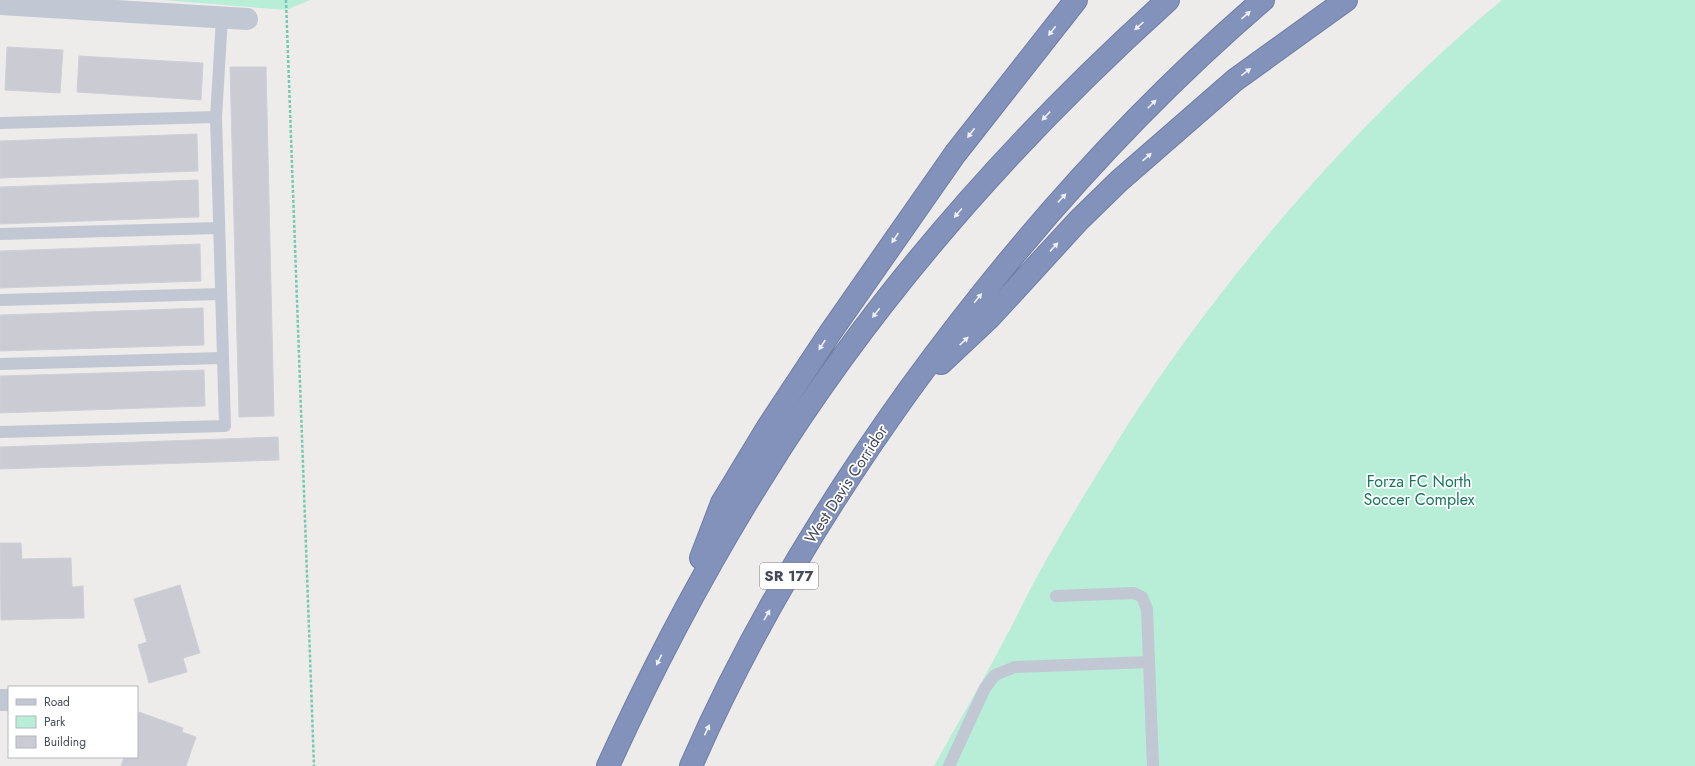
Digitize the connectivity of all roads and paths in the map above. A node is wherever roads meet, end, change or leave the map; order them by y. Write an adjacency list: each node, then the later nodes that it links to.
1 (286, 0): 22 (path)
2 (1076, 0): 20 (highway, one-way to 20)
3 (1168, 0): 20 (highway, one-way to 20)
4 (1263, 0): 17 (highway, one-way to 4)
5 (1346, 0): 17 (highway, one-way to 5)
6 (0, 4): 7 (street)
7 (222, 18): 8 (street); 9 (lane)
8 (247, 19)
9 (216, 117): 10 (lane); 11 (lane)
10 (0, 123)
11 (219, 228): 12 (lane); 13 (lane)
12 (0, 234)
13 (221, 294): 14 (lane); 15 (lane)
14 (0, 300)
15 (223, 358): 16 (lane); 18 (lane)
16 (0, 364)
17 (905, 396): 24 (highway, West Davis Corridor / SR 177, one-way to 17)
18 (0, 432)
19 (1056, 596): 21 (lane)
20 (676, 625): 23 (highway, one-way to 23)
21 (1149, 662): 25 (lane); 26 (lane)
22 (314, 766)
23 (608, 766)
24 (691, 766)
25 (949, 766)
26 (1153, 766)

